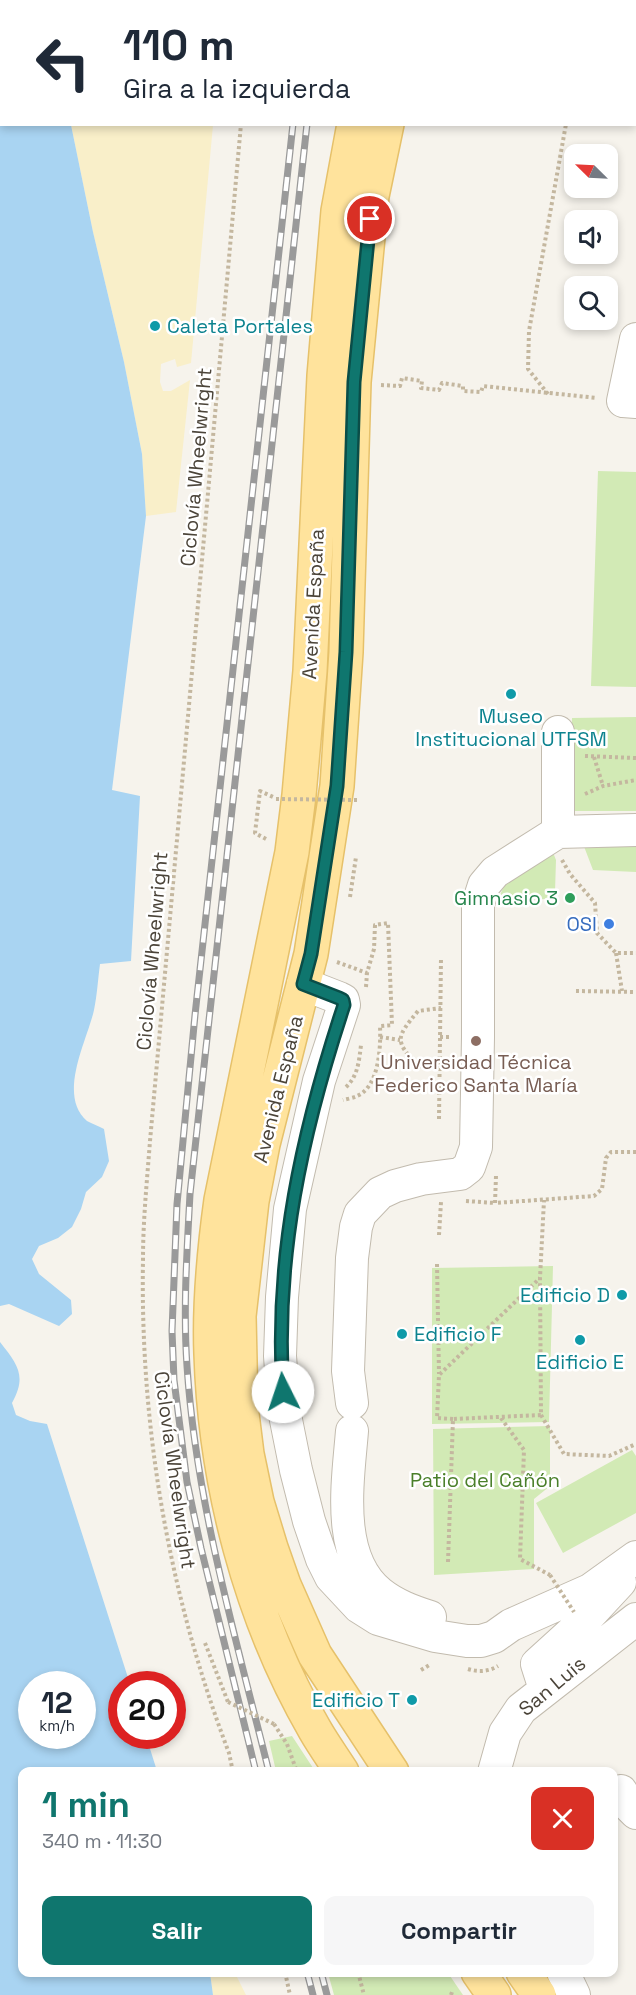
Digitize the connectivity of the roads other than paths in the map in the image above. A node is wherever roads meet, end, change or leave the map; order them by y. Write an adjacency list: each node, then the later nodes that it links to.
1 (354, 126): 13 (main road, Avenida España)
2 (387, 126): 8 (main road, Avenida España)
3 (636, 339): 4 (street)
4 (629, 401)
5 (558, 732): 6 (street)
6 (555, 825): 7 (street); 11 (street)
7 (636, 830)
8 (303, 984): 11 (street); 14 (main road, Avenida España)
9 (636, 1559): 11 (street); 12 (street)
10 (636, 1619): 12 (street, San Luis)
11 (511, 1625)
12 (545, 1689): 15 (street, San Luis)
13 (339, 1767)
14 (389, 1767)
15 (495, 1767)
16 (636, 1799): 17 (street)
17 (636, 1813)
18 (481, 1977): 21 (main road)
19 (527, 1977): 22 (main road)
20 (566, 1977): 23 (street)
21 (494, 1995)
22 (539, 1995)
23 (574, 1995)

